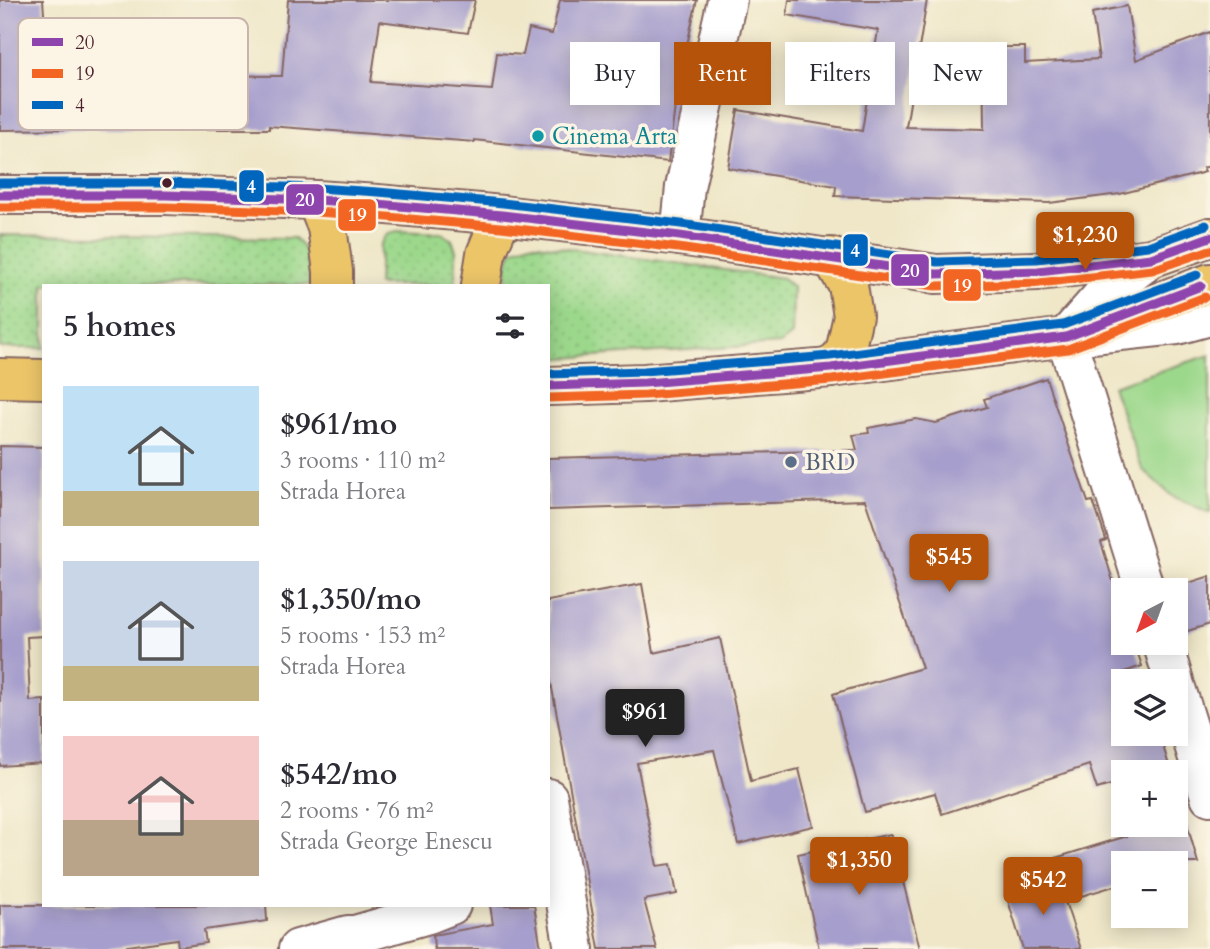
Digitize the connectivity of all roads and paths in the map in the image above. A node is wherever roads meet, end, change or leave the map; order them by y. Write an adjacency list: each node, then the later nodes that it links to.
1 (727, 0): 5 (street)
2 (0, 195): 3 (main road)
3 (316, 200): 4 (main road); 10 (main road)
4 (502, 215): 5 (main road); 11 (main road)
5 (680, 236): 7 (main road)
6 (1210, 237): 8 (main road)
7 (831, 257): 8 (main road); 14 (main road)
8 (1151, 258): 13 (street)
9 (1210, 283): 13 (main road)
10 (333, 284)
11 (481, 284)
12 (1210, 316): 13 (street)
13 (1066, 337): 14 (main road); 18 (street)
14 (831, 368): 17 (main road)
15 (0, 378): 16 (main road)
16 (42, 379)
17 (550, 386)
18 (1141, 578)
19 (1188, 726): 20 (street)
20 (1210, 796)
21 (550, 809): 24 (street)
22 (446, 907): 23 (street)
23 (298, 949)
24 (575, 949)

